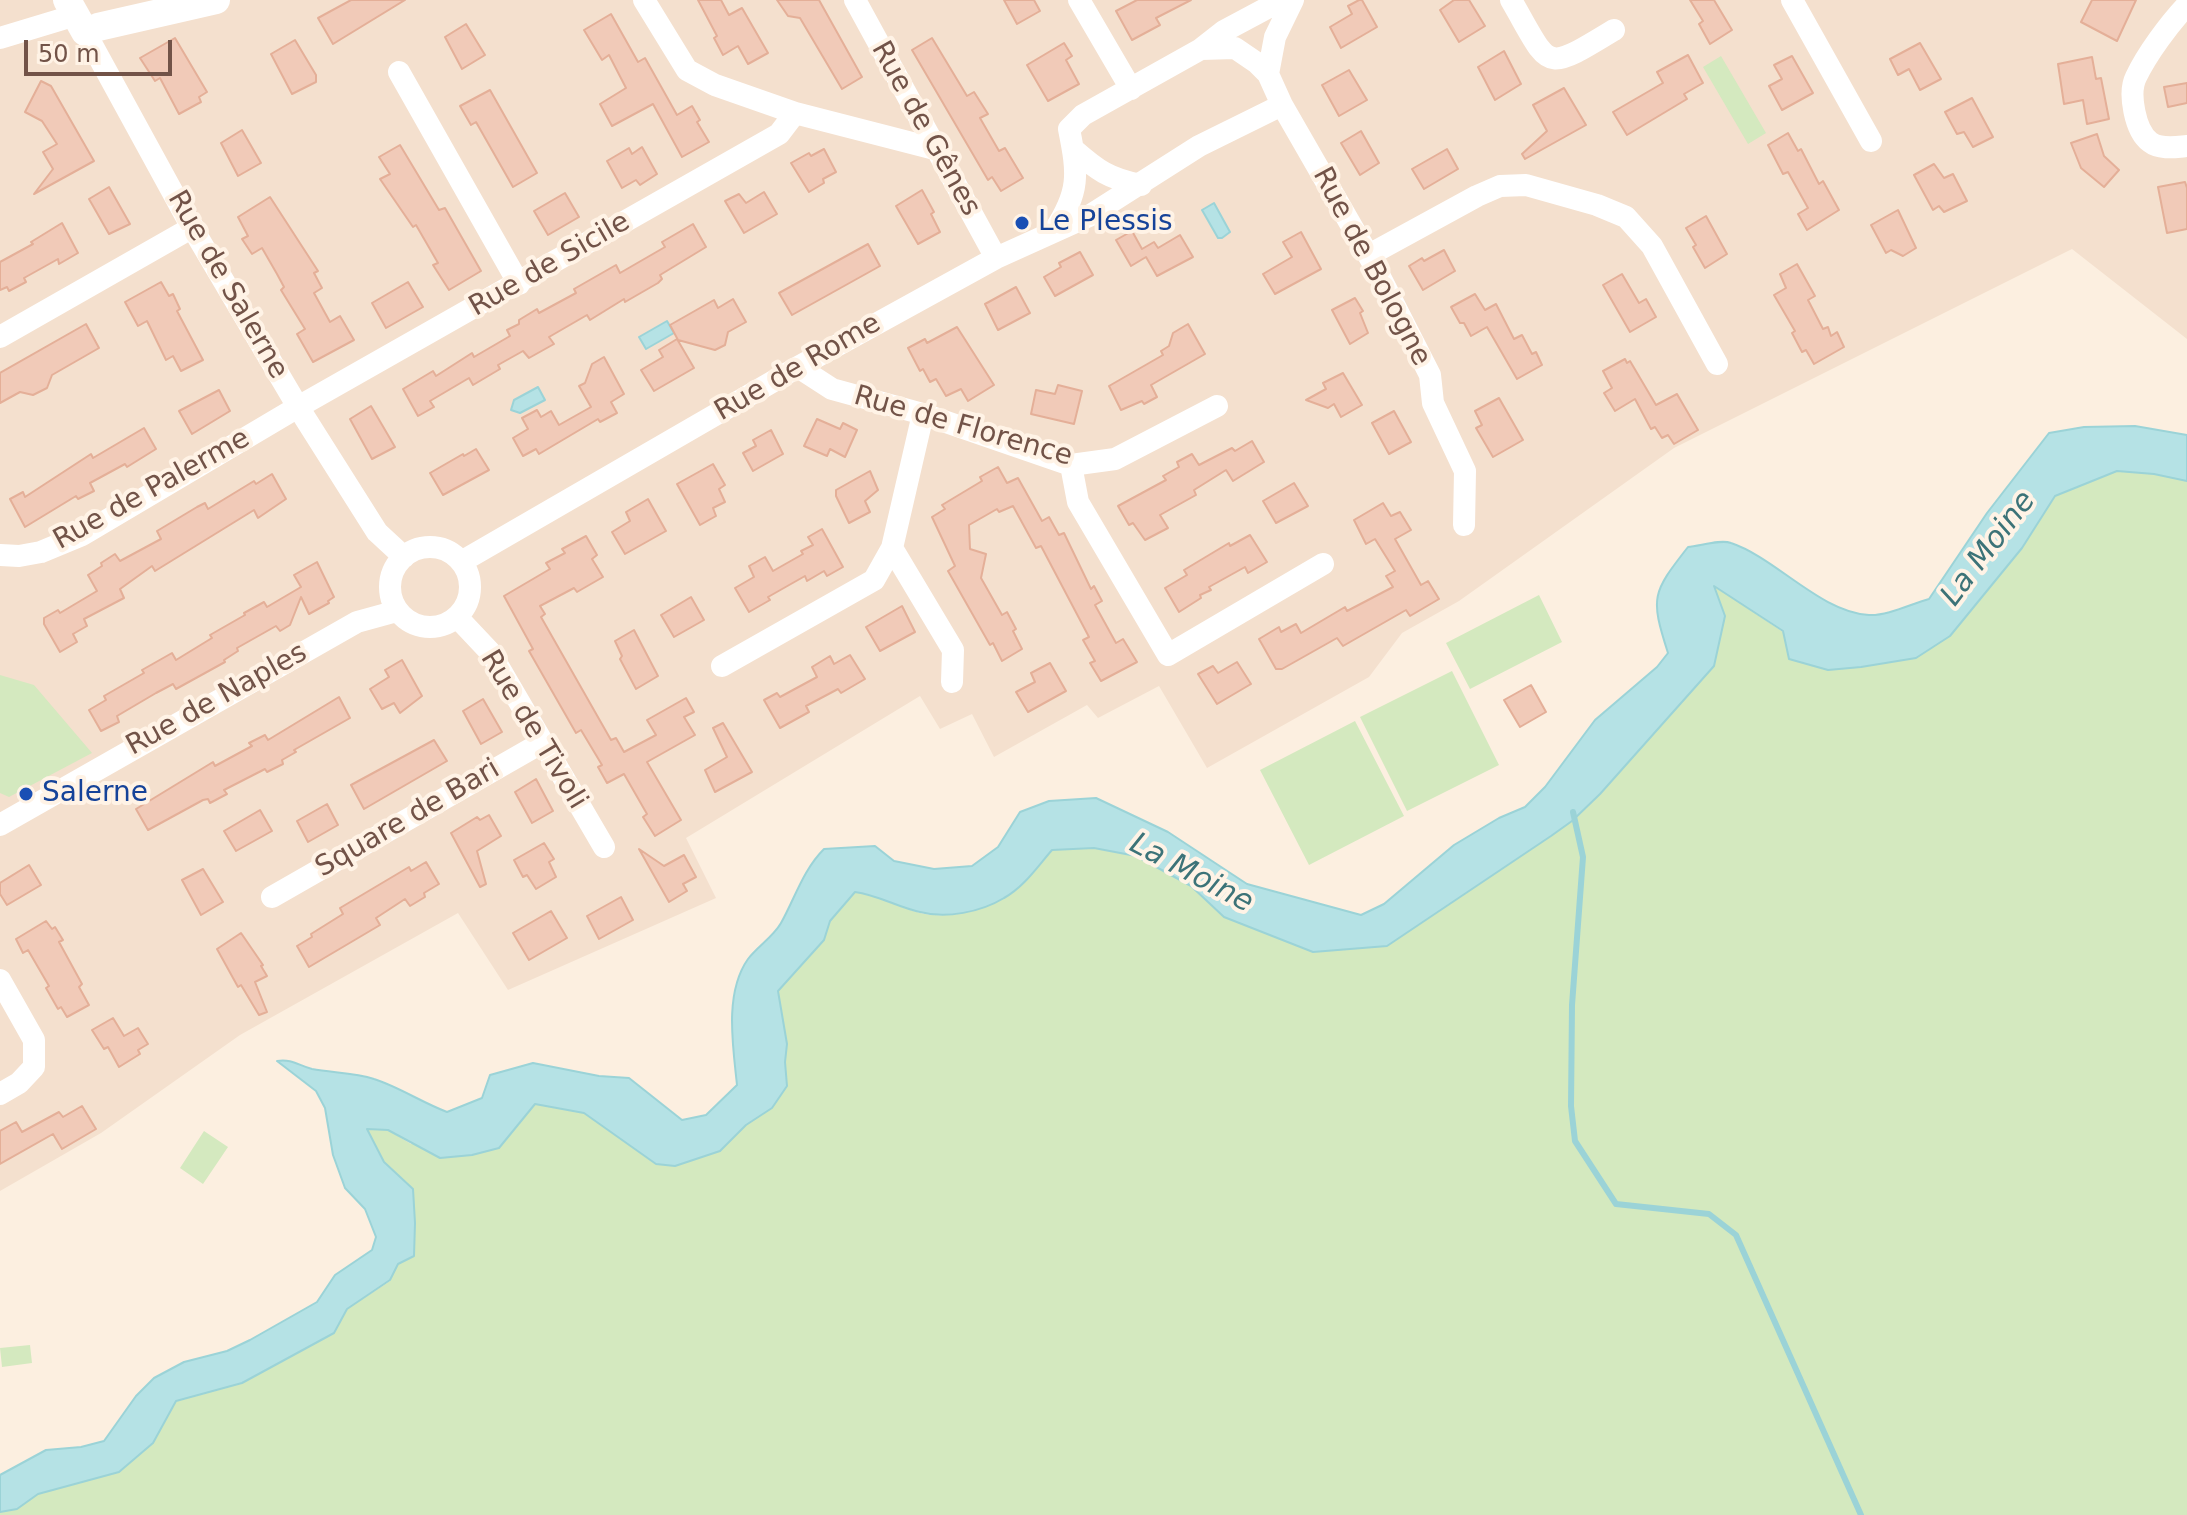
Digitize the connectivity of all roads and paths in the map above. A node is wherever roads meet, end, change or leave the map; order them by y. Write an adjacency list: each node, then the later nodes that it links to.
1 (216, 0): 10 (street)
2 (644, 0): 18 (street)
3 (855, 0): 21 (street, Rue de Gênes)
4 (1079, 0): 16 (street)
5 (1277, 0): 13 (street)
6 (1293, 0): 15 (street)
7 (1511, 0): 11 (street)
8 (1792, 0): 19 (street)
9 (2187, 5): 20 (street)
10 (76, 16): 12 (street); 24 (street, Rue de Salerne)
11 (1614, 30)
12 (0, 38)
13 (1201, 49): 15 (street); 16 (street)
14 (399, 72): 28 (street)
15 (1268, 74): 17 (street, Rue de Bologne)
16 (1131, 89): 22 (street)
17 (1282, 105): 23 (street, Rue de Rome); 26 (street, Rue de Bologne)
18 (795, 113): 21 (street); 28 (street, Rue de Sicile)
19 (1871, 141)
20 (2187, 146)
21 (935, 149): 27 (street, Rue de Gênes)
22 (1073, 149): 23 (street); 25 (street)
23 (1141, 185): 25 (street, Rue de Rome)
24 (193, 227): 29 (street); 33 (street, Rue de Salerne)
25 (1053, 232): 27 (street, Rue de Rome)
26 (1369, 255): 30 (street); 36 (street, Rue de Bologne)
27 (996, 258): 31 (street, Rue de Rome)
28 (519, 284): 33 (street, Rue de Sicile)
29 (0, 337)
30 (1717, 364)
31 (798, 367): 34 (street, Rue de Florence); 40 (street, Rue de Rome)
32 (1217, 406): 35 (street, Rue de Florence)
33 (298, 407): 38 (street, Rue de Palerme); 39 (street, Rue de Salerne)
34 (923, 414): 35 (street, Rue de Florence); 37 (street)
35 (1071, 465): 41 (street)
36 (1464, 525)
37 (892, 548): 44 (street); 45 (street)
38 (0, 555)
39 (404, 557): 40 (street); 42 (street)
40 (461, 562): 43 (street)
41 (1323, 564)
42 (397, 611): 43 (street); 47 (street, Rue de Naples)
43 (457, 617): 46 (street, Rue de Tivoli)
44 (722, 666)
45 (952, 682)
46 (543, 742): 48 (street, Rue de Tivoli); 49 (street, Square de Bari)
47 (0, 825)
48 (604, 847)
49 (272, 897)
50 (0, 980): 51 (street)
51 (0, 1094)

